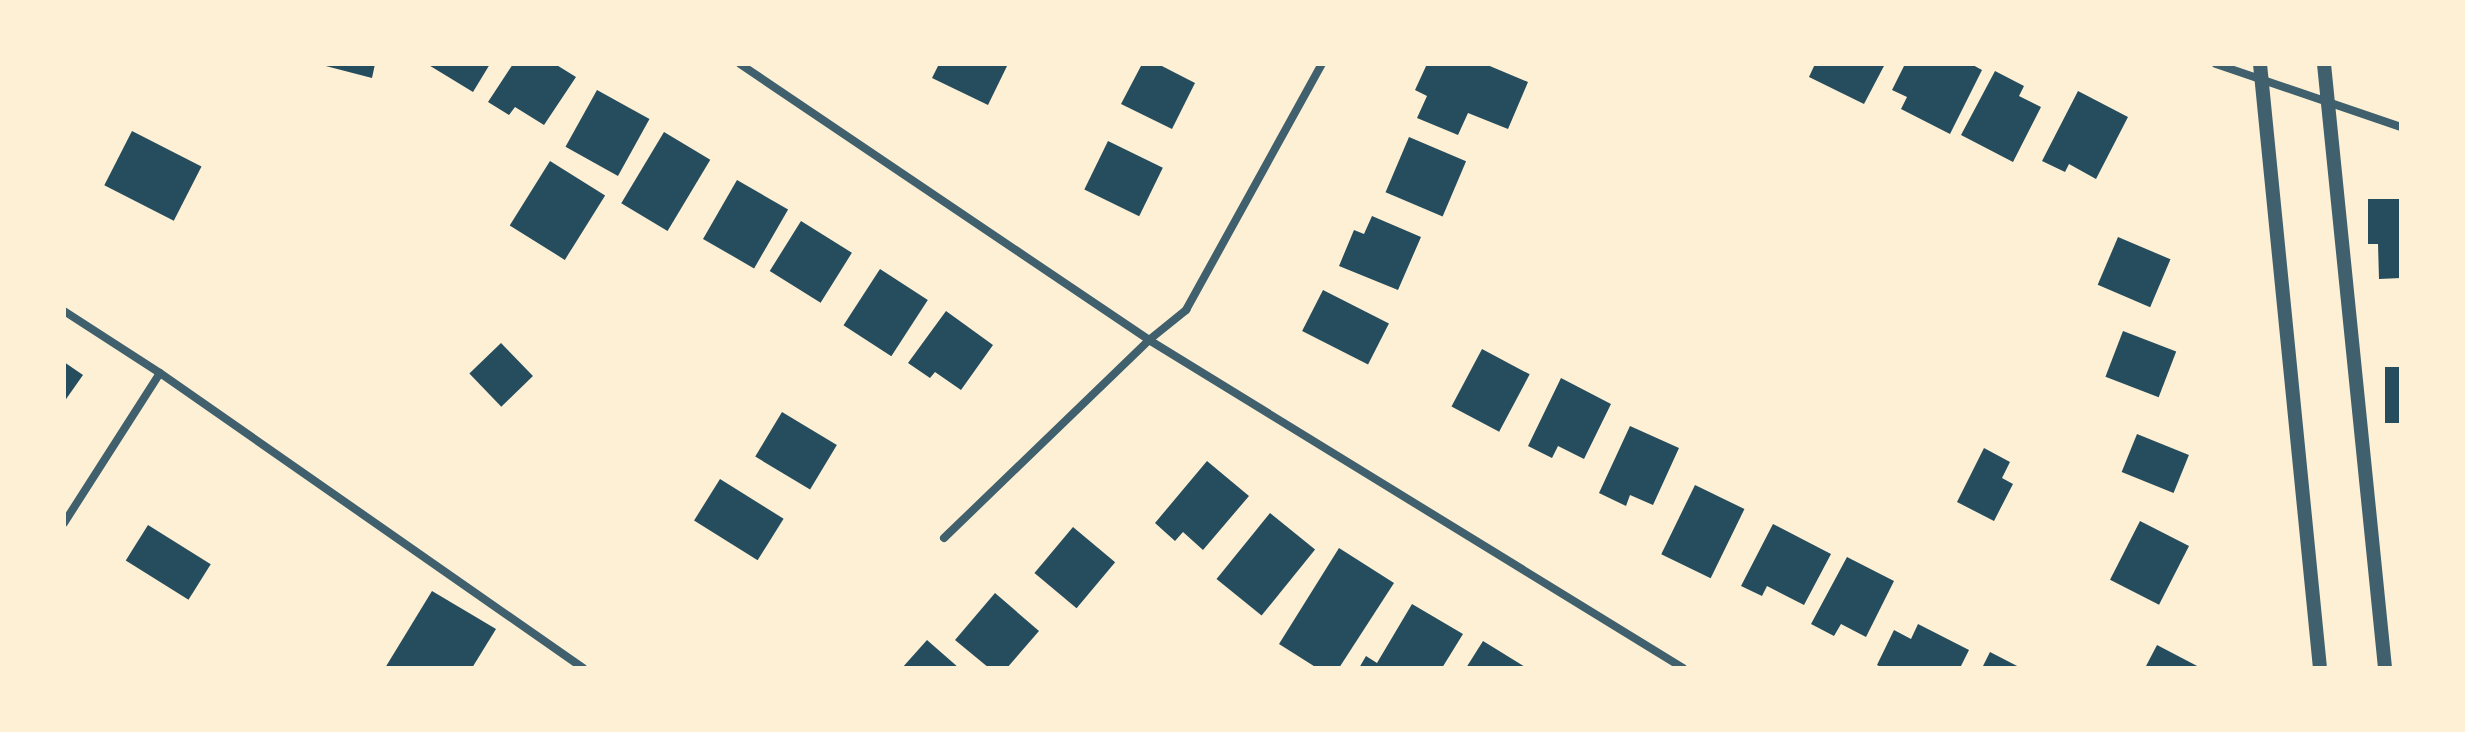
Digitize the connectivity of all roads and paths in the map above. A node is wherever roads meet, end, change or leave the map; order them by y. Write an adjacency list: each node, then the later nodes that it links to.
1 (740, 64): 10 (street)
2 (1322, 64): 10 (street)
3 (2216, 64): 6 (street)
4 (2260, 64): 6 (street)
5 (2324, 64): 7 (street)
6 (2261, 81): 7 (street); 16 (street)
7 (2329, 101): 8 (street); 17 (street)
8 (2401, 127)
9 (64, 311): 11 (street)
10 (1149, 340): 13 (street); 15 (street)
11 (160, 373): 12 (street); 14 (street)
12 (64, 523)
13 (944, 538)
14 (583, 668)
15 (1683, 668)
16 (2320, 668)
17 (2385, 668)

